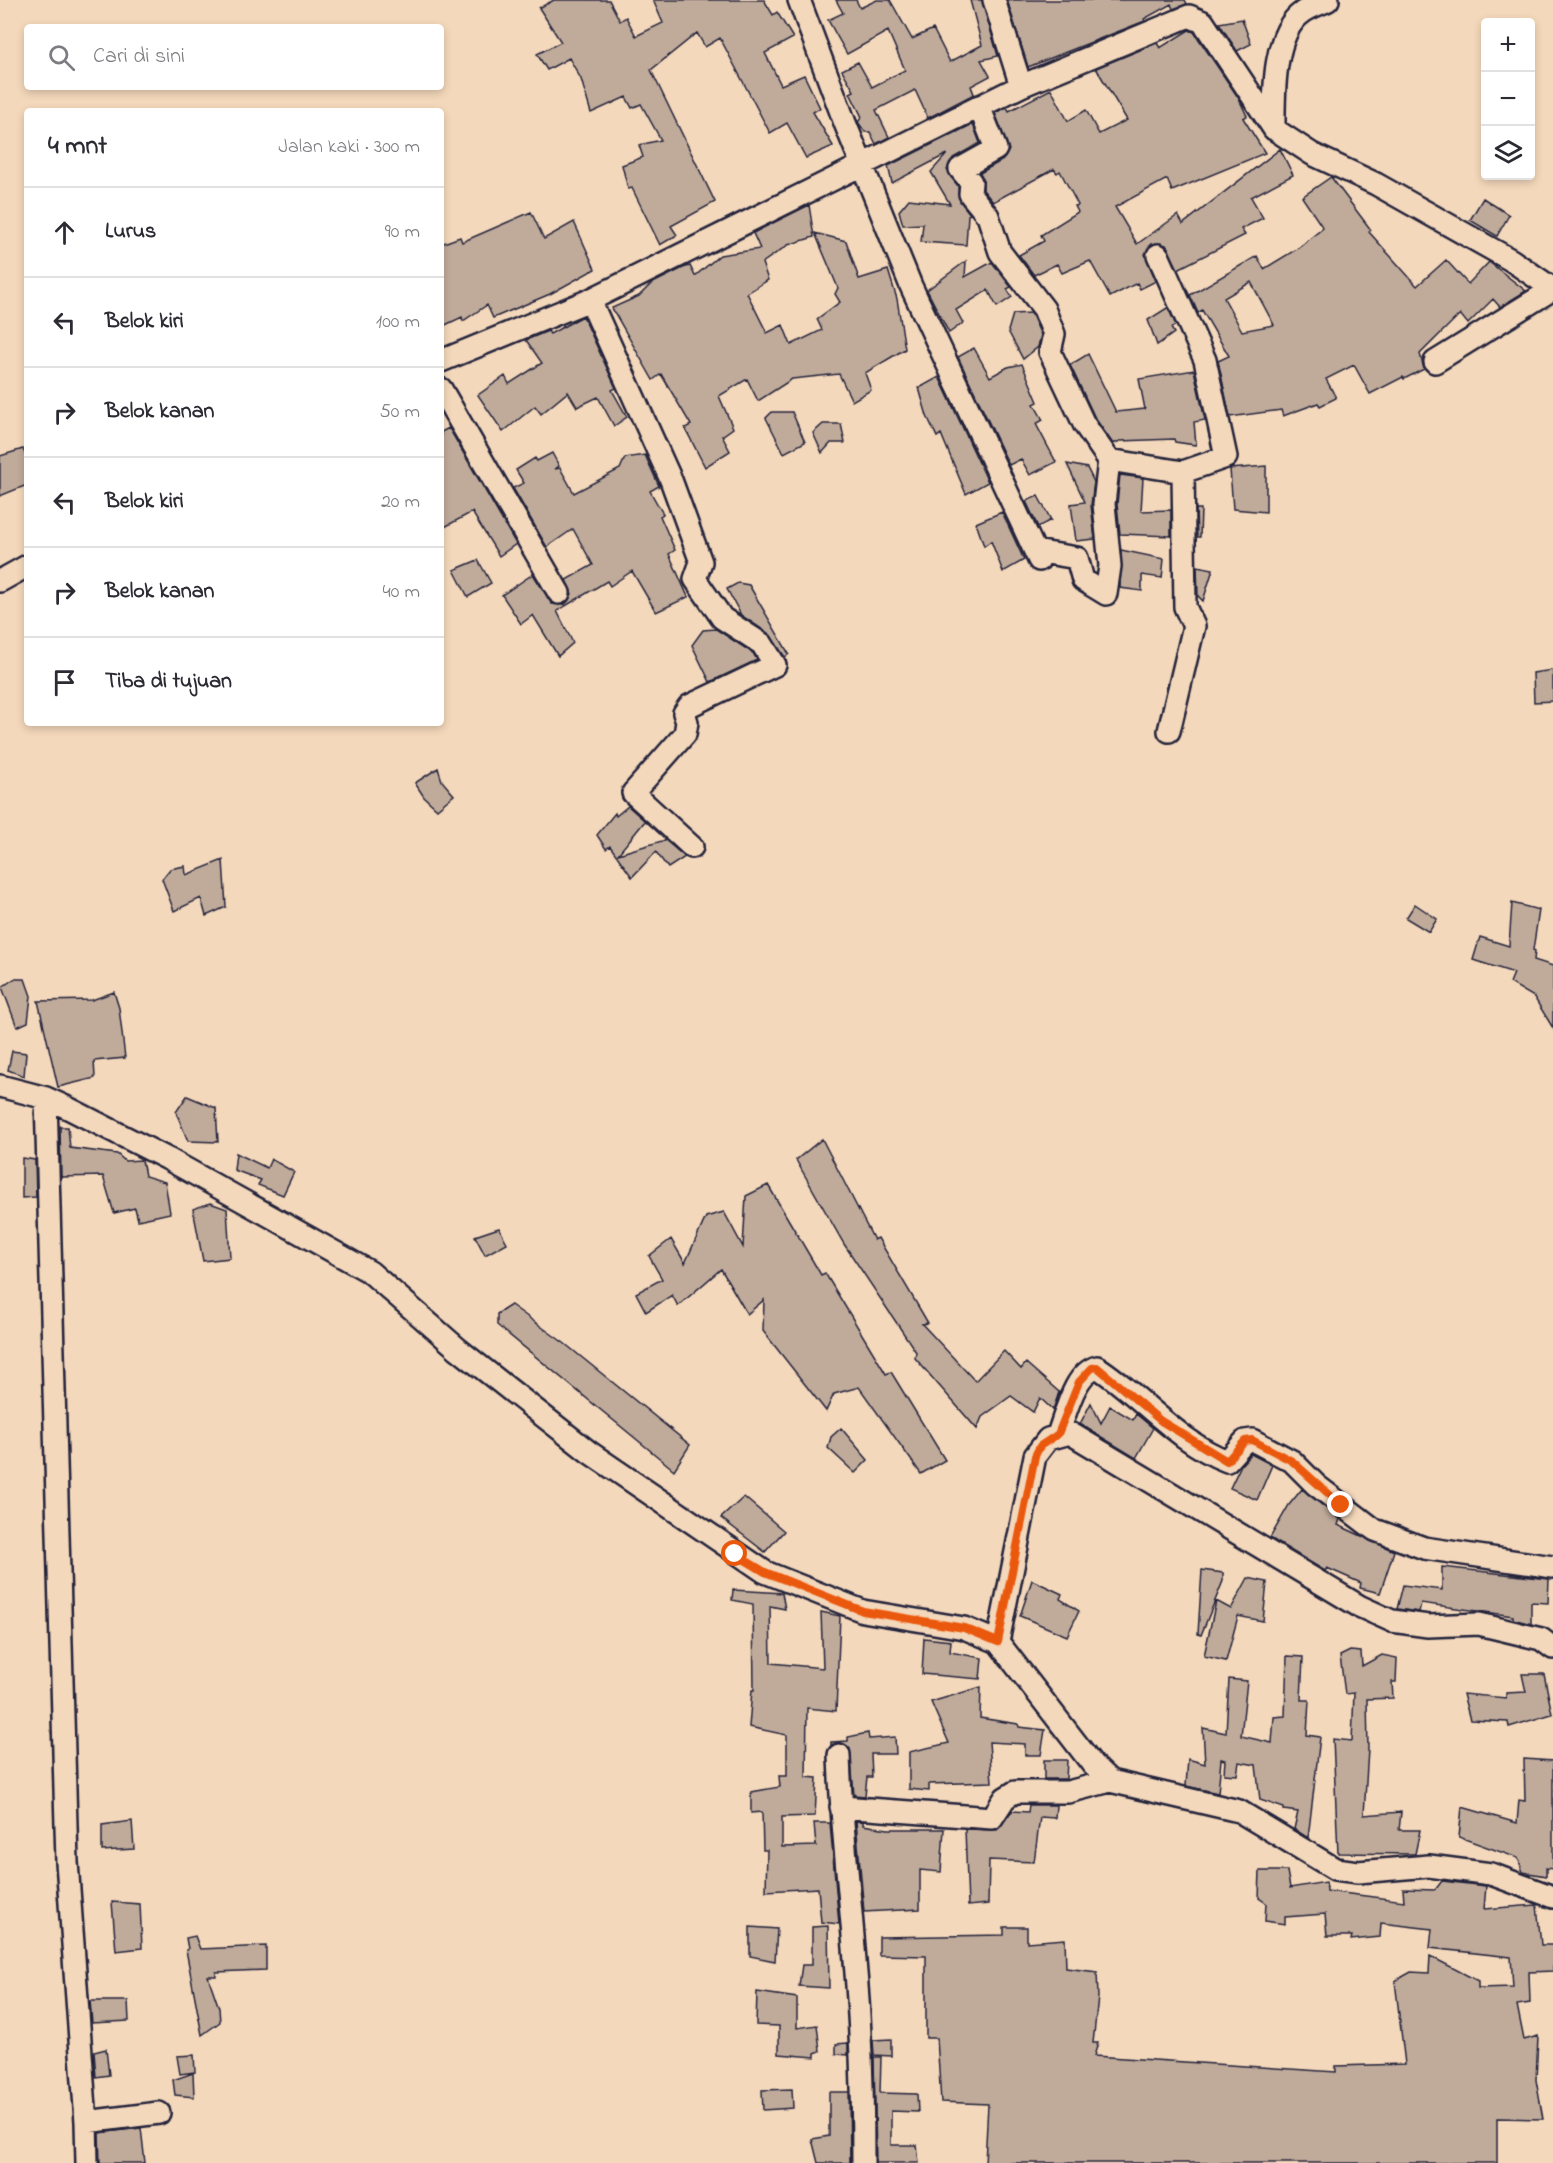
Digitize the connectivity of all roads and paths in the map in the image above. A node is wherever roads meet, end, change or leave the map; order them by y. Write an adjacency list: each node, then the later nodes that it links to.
1 (799, 0): 8 (street)
2 (994, 0): 5 (street)
3 (1328, 0): 7 (street)
4 (1194, 8): 5 (street); 7 (street)
5 (1021, 86): 6 (street)
6 (979, 106): 8 (street); 15 (street)
7 (1274, 129): 10 (street)
8 (862, 163): 11 (street); 15 (street)
9 (1158, 255): 16 (street)
10 (1553, 289): 13 (street)
11 (590, 300): 12 (street); 21 (street)
12 (444, 360)
13 (1435, 362)
14 (444, 394): 19 (street)
15 (1109, 460): 16 (street)
16 (1183, 472): 20 (street)
17 (24, 568): 18 (street)
18 (0, 581)
19 (558, 593)
20 (1169, 731)
21 (692, 847)
22 (0, 1086): 23 (street)
23 (46, 1098): 26 (street); 33 (street)
24 (1058, 1434): 25 (street); 26 (street); 27 (street)
25 (1553, 1567)
26 (998, 1642): 29 (street)
27 (1553, 1648)
28 (839, 1755): 30 (street)
29 (1110, 1781): 30 (street); 31 (street)
30 (841, 1807): 35 (street)
31 (1553, 1897)
32 (159, 2113): 33 (street)
33 (87, 2122): 34 (street)
34 (87, 2163)
35 (862, 2163)

